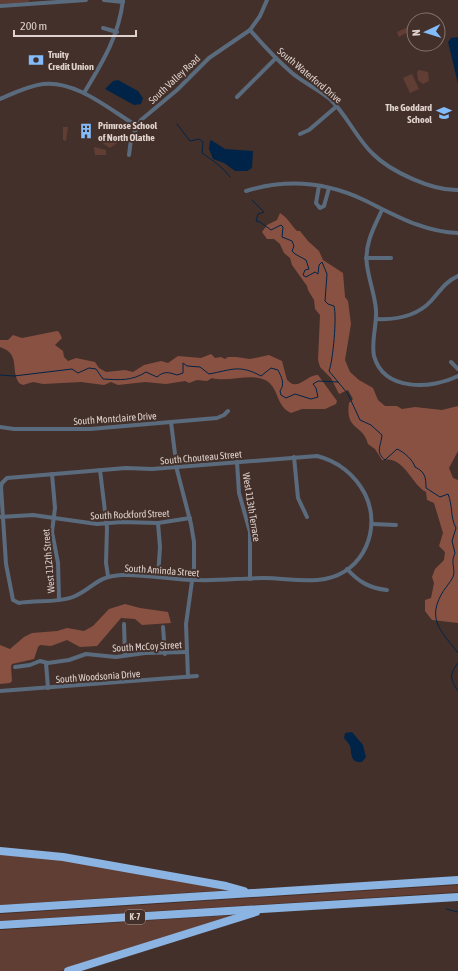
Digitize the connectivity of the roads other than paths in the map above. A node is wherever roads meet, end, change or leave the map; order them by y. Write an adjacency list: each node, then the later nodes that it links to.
1 (86, 0): 5 (street)
2 (104, 0): 4 (street)
3 (267, 0): 8 (street)
4 (123, 1): 9 (street)
5 (34, 2): 6 (street)
6 (0, 6)
7 (103, 28): 9 (street)
8 (250, 30): 10 (street, South Waterford Drive); 15 (street, South Valley Road)
9 (117, 32): 11 (street)
10 (276, 58): 12 (street); 14 (street, South Waterford Drive)
11 (84, 93): 13 (street); 15 (street)
12 (237, 98)
13 (0, 99)
14 (337, 106): 16 (street); 20 (street, South Waterford Drive)
15 (137, 126): 17 (street, South Valley Road)
16 (300, 134)
17 (129, 155)
18 (319, 186): 19 (street); 19 (street); 21 (street)
19 (329, 188): 22 (street)
20 (458, 190)
21 (246, 191)
22 (382, 210): 23 (street); 24 (street)
23 (458, 233)
24 (366, 258): 25 (street); 27 (street)
25 (391, 258)
26 (458, 276): 27 (street)
27 (376, 319): 30 (street)
28 (450, 362): 29 (street)
29 (458, 369)
30 (458, 376)
31 (228, 411): 32 (street, South Montclaire Drive)
32 (171, 422): 33 (street, South Montclaire Drive); 36 (street)
33 (0, 427)
34 (294, 457): 35 (street, South Chouteau Street); 41 (street); 45 (street, South Chouteau Street)
35 (237, 462): 36 (street, South Chouteau Street); 51 (street, West 113th Terrace)
36 (176, 468): 37 (street, South Chouteau Street); 42 (street)
37 (100, 470): 38 (street, South Chouteau Street); 44 (street)
38 (52, 474): 39 (street, South Chouteau Street); 40 (street, West 112th Street)
39 (2, 517): 40 (street, South Rockford Street); 54 (street, South Aminda Street)
40 (53, 517): 44 (street, South Rockford Street); 54 (street, West 112th Street)
41 (307, 517)
42 (190, 518): 43 (street, South Rockford Street); 52 (street)
43 (158, 523): 44 (street, South Rockford Street); 50 (street)
44 (106, 524): 49 (street)
45 (372, 524): 46 (street); 47 (street, South Chouteau Street)
46 (396, 525)
47 (366, 548): 48 (street, South Aminda Street)
48 (347, 569): 51 (street, South Aminda Street); 53 (street)
49 (108, 576): 50 (street, South Aminda Street); 54 (street, South Aminda Street)
50 (158, 578): 52 (street, South Aminda Street)
51 (250, 579): 52 (street, South Aminda Street)
52 (192, 580): 57 (street)
53 (387, 590)
54 (59, 599)
55 (124, 624): 59 (street)
56 (163, 627): 58 (street)
57 (187, 652): 58 (street, South McCoy Street); 63 (street)
58 (165, 654): 59 (street, South McCoy Street)
59 (125, 655): 60 (street, South McCoy Street)
60 (46, 663): 61 (street, South McCoy Street); 64 (street)
61 (15, 667)
62 (197, 676): 63 (street, South Woodsonia Drive)
63 (188, 677): 64 (street, South Woodsonia Drive)
64 (48, 688): 65 (street, South Woodsonia Drive)
65 (0, 691)
66 (0, 851): 68 (highway)
67 (458, 880): 68 (highway, K-7)
68 (251, 893): 71 (highway, K-7)
69 (458, 896): 70 (highway, K-7)
70 (271, 908): 72 (highway, K-7); 73 (highway)
71 (0, 909)
72 (0, 925)
73 (68, 971)

